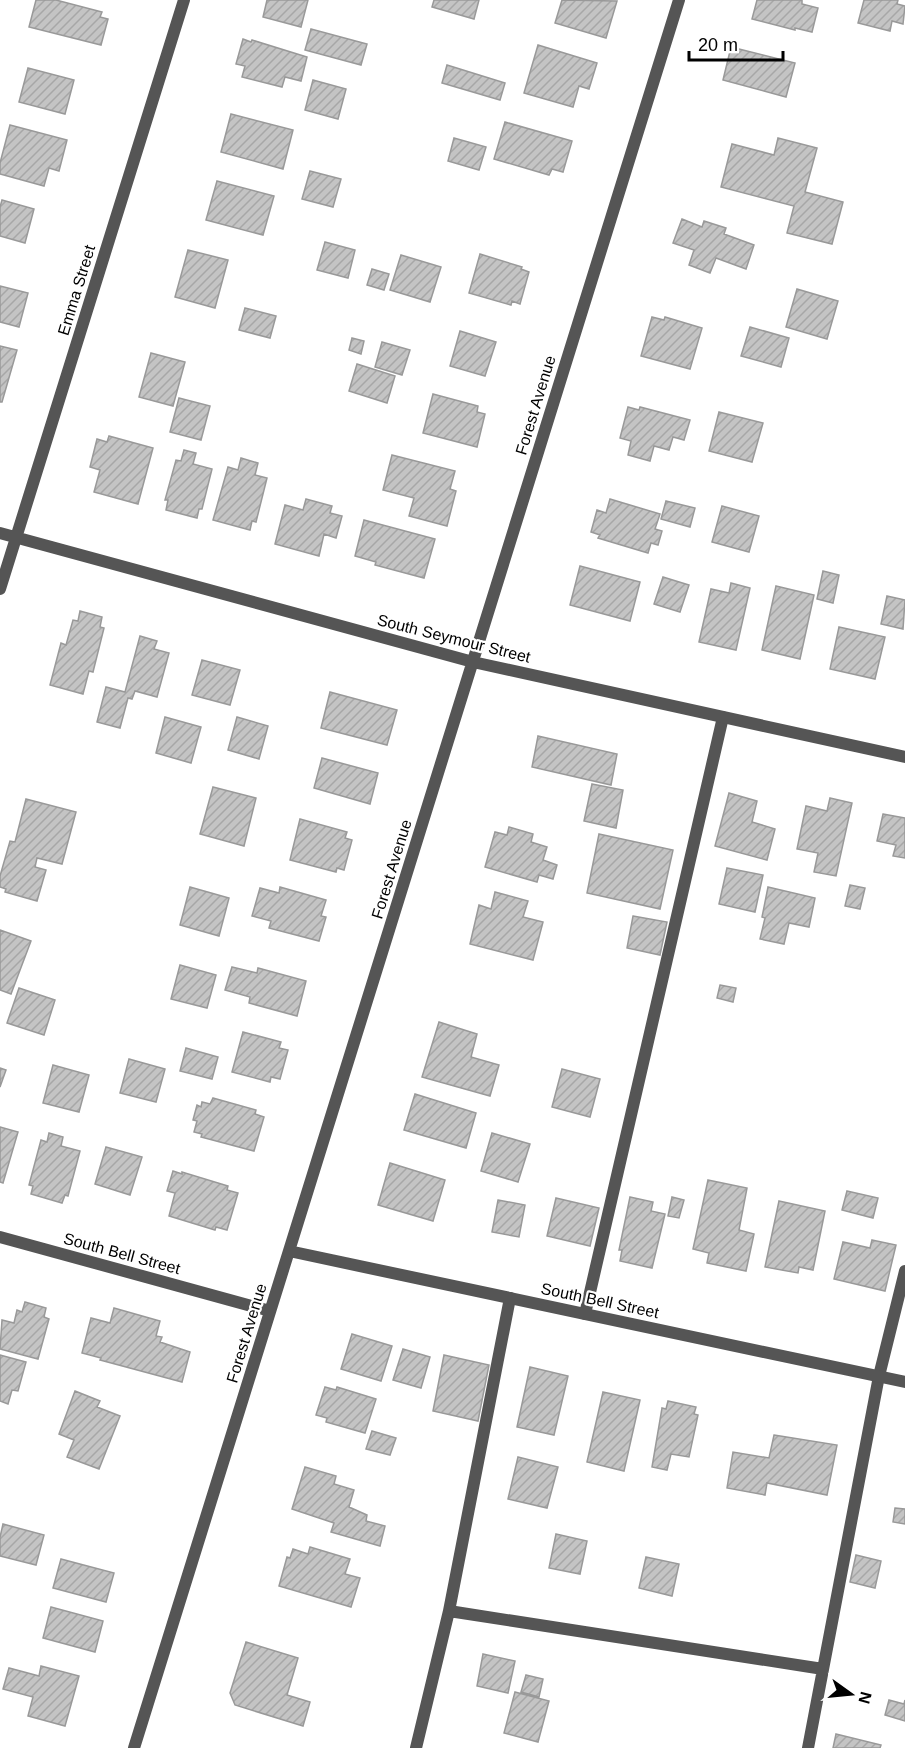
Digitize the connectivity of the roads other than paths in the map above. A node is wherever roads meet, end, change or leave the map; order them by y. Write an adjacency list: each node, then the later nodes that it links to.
1 (184, 0): 4 (street, Emma Street)
2 (679, 0): 6 (street, Forest Avenue)
3 (0, 533): 4 (street, South Seymour Street)
4 (16, 538): 5 (street, Emma Street); 6 (street, South Seymour Street)
5 (0, 589)
6 (473, 662): 7 (street, South Seymour Street); 10 (street, Forest Avenue)
7 (723, 717): 8 (street, South Seymour Street); 14 (street)
8 (905, 756)
9 (0, 1237): 13 (street, South Bell Street)
10 (289, 1251): 12 (street, South Bell Street); 13 (street, Forest Avenue)
11 (905, 1271): 15 (street)
12 (510, 1298): 14 (street, South Bell Street); 17 (street)
13 (270, 1311): 19 (street, Forest Avenue)
14 (585, 1314): 15 (street, South Bell Street)
15 (879, 1376): 16 (street, South Bell Street); 18 (street)
16 (905, 1382)
17 (449, 1611): 18 (street); 20 (street)
18 (823, 1669): 21 (street)
19 (134, 1748)
20 (416, 1748)
21 (808, 1748)

